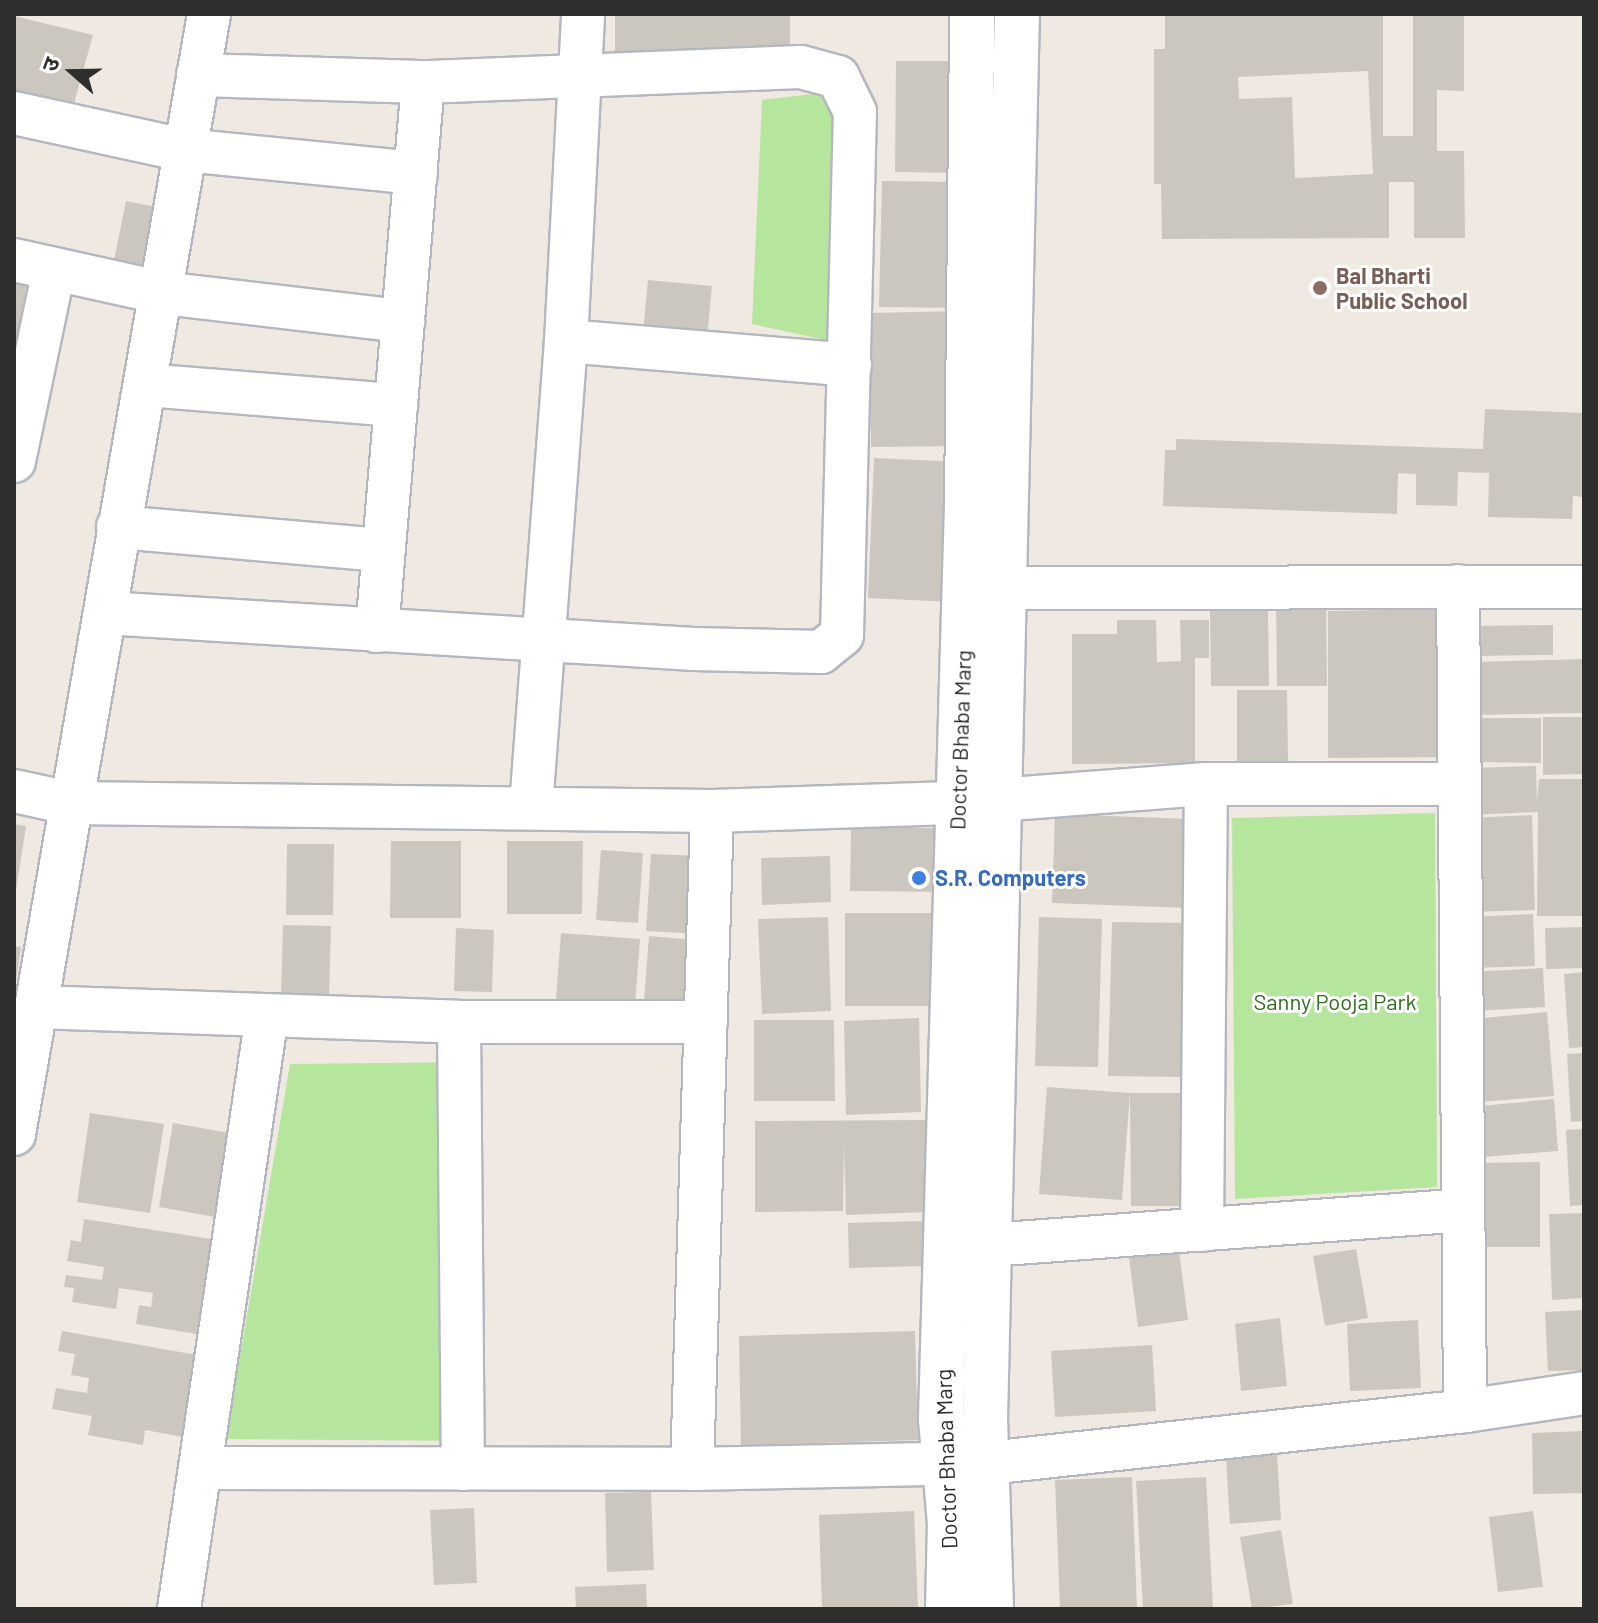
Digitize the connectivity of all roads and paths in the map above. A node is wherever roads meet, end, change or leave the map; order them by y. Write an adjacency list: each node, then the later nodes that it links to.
1 (209, 14): 5 (street)
2 (583, 14): 6 (street)
3 (972, 14): 33 (street, Doctor Bhaba Marg)
4 (1017, 14): 24 (street, Doctor Bhaba Marg)
5 (198, 75): 7 (street); 9 (street)
6 (578, 77): 7 (street); 14 (street); 15 (street)
7 (423, 82): 10 (street)
8 (14, 113): 9 (street)
9 (184, 150): 10 (street); 12 (street)
10 (416, 173): 13 (street)
11 (34, 265): 12 (street); 18 (street)
12 (163, 293): 13 (street); 16 (street)
13 (403, 321): 17 (street)
14 (566, 341): 15 (street); 27 (street)
15 (850, 365): 27 (street)
16 (146, 385): 17 (street); 20 (street)
17 (396, 405): 21 (street)
18 (18, 413): 19 (street)
19 (14, 461)
20 (118, 527): 21 (street); 25 (street)
21 (383, 550): 26 (street)
22 (1458, 586): 23 (street); 24 (street); 29 (street)
23 (1584, 587)
24 (1005, 588): 31 (street, Doctor Bhaba Marg)
25 (105, 613): 26 (street); 32 (street)
26 (377, 631): 27 (street)
27 (546, 639): 34 (street)
28 (1206, 784): 29 (street); 31 (street); 43 (street)
29 (1459, 784): 42 (street)
30 (14, 791): 32 (street)
31 (1002, 799): 33 (street); 44 (street, Doctor Bhaba Marg)
32 (70, 803): 34 (street); 36 (street)
33 (958, 803): 35 (street); 47 (street, Doctor Bhaba Marg)
34 (531, 807): 35 (street)
35 (712, 811): 39 (street)
36 (36, 1007): 37 (street); 40 (street)
37 (267, 1015): 38 (street); 48 (street)
38 (459, 1022): 39 (street); 49 (street)
39 (706, 1022): 50 (street)
40 (20, 1056): 41 (street)
41 (14, 1134)
42 (1463, 1210): 43 (street); 46 (street)
43 (1202, 1230): 44 (street)
44 (989, 1245): 47 (street, Doctor Bhaba Marg)
45 (1584, 1393): 46 (street)
46 (1465, 1411): 47 (street)
47 (967, 1463): 50 (street); 52 (street, Doctor Bhaba Marg); 53 (street, Doctor Bhaba Marg)
48 (201, 1468): 49 (street); 51 (street)
49 (463, 1469): 50 (street)
50 (692, 1469)
51 (179, 1609)
52 (948, 1609)
53 (991, 1609)

